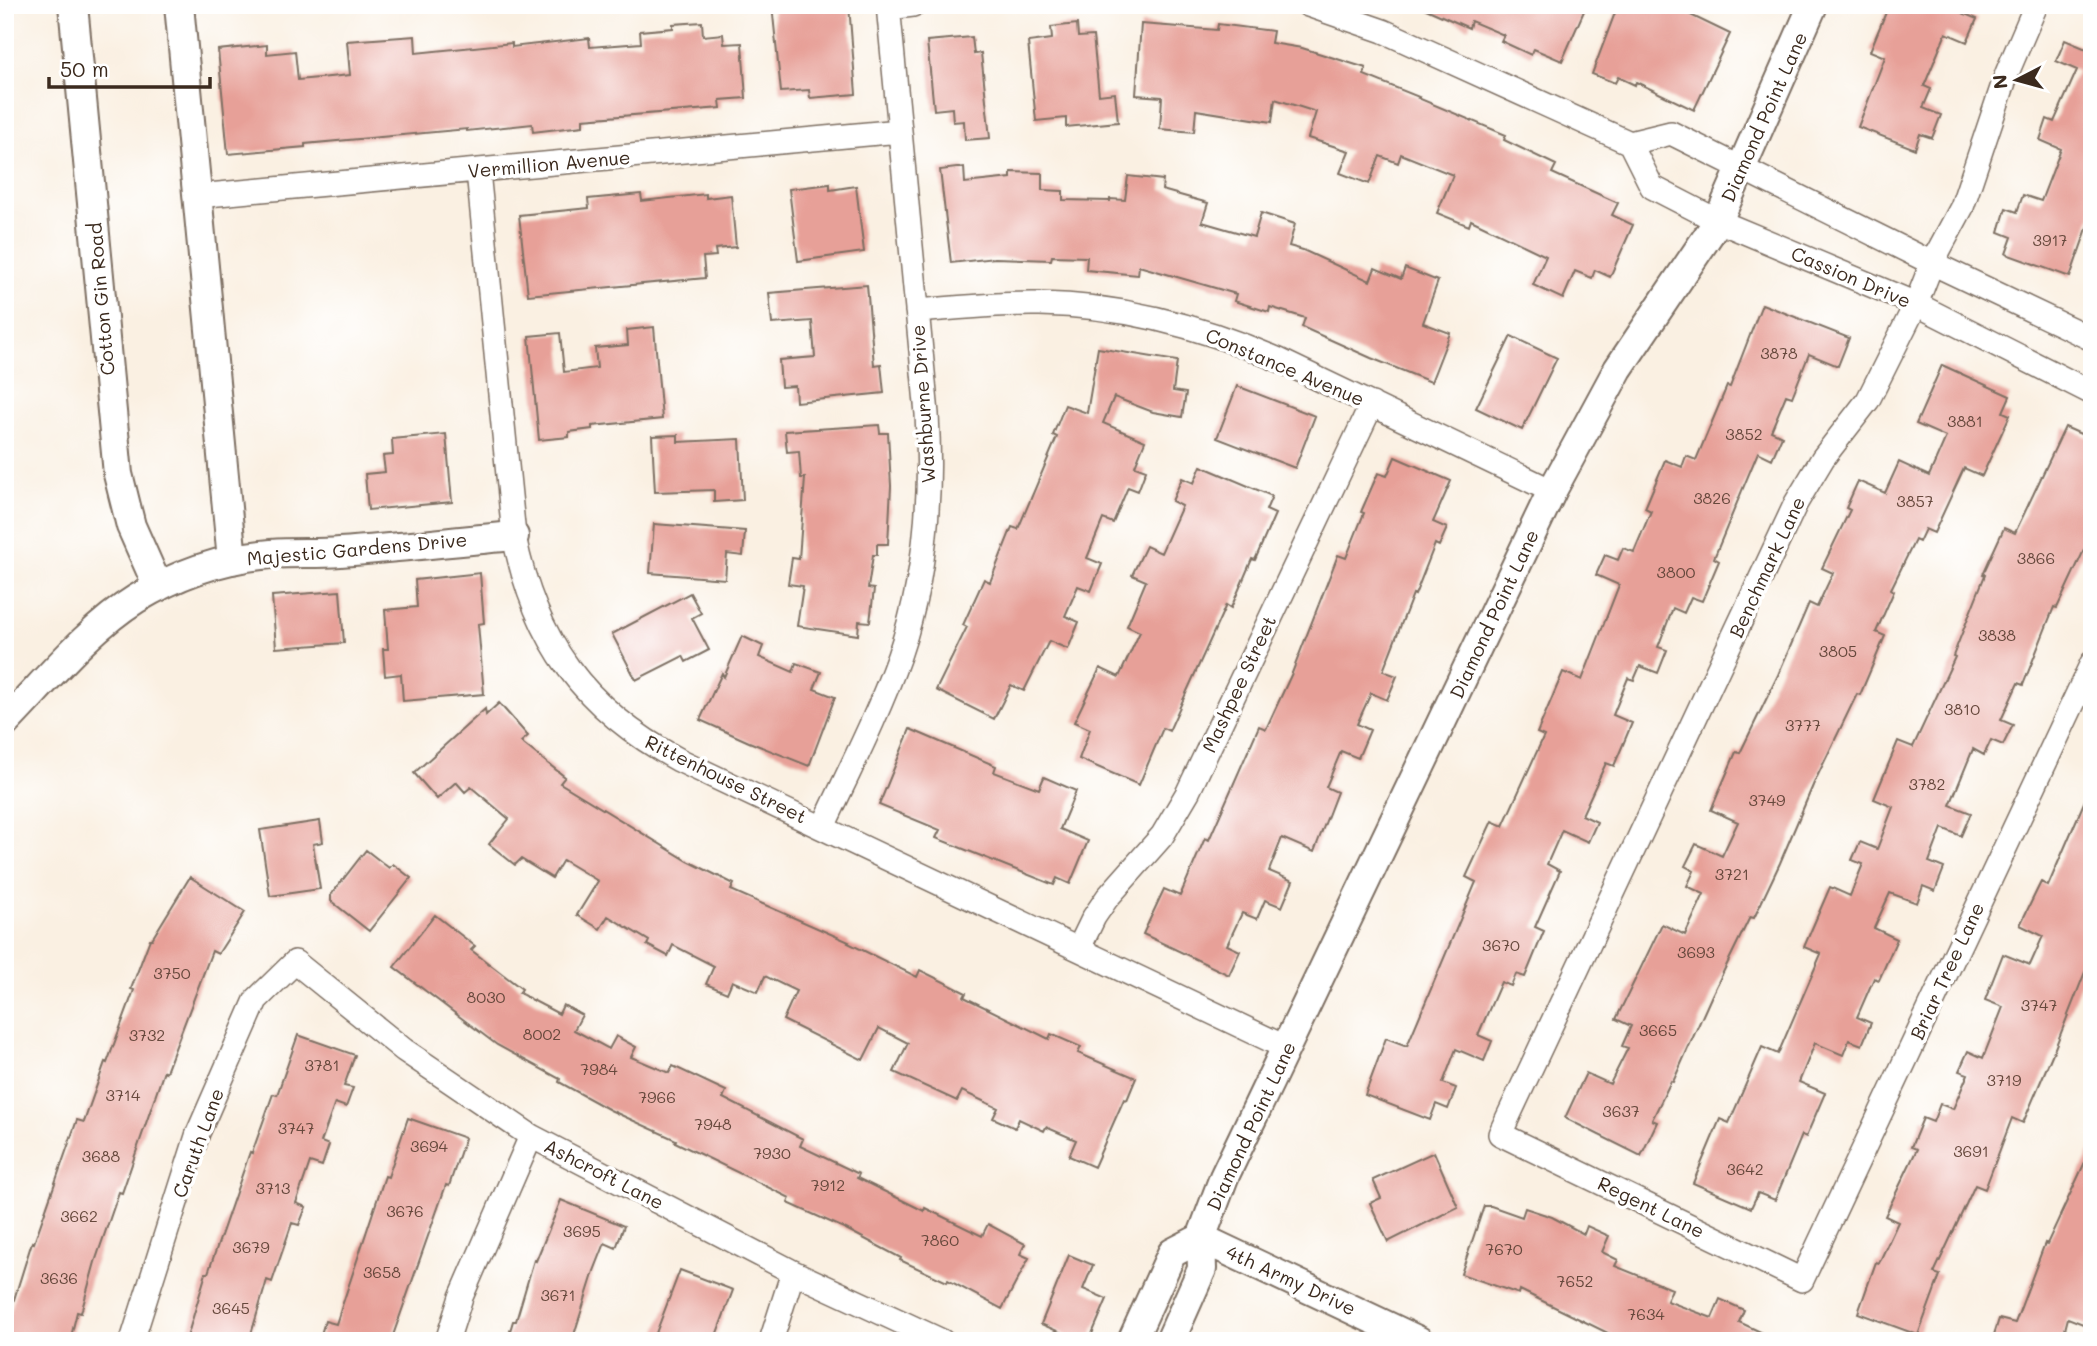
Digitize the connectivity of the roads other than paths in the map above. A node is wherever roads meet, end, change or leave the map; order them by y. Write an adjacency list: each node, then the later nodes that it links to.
1 (73, 5): 23 (street, Cotton Gin Road)
2 (179, 5): 12 (street)
3 (913, 5): 7 (street)
4 (1308, 5): 9 (street)
5 (1813, 5): 10 (street, Diamond Point Lane)
6 (2036, 5): 14 (street, Benchmark Lane)
7 (888, 6): 8 (street, Washburne Drive)
8 (900, 131): 11 (street, Vermillion Avenue); 16 (street, Washburne Drive)
9 (1630, 143): 10 (street); 13 (street, Cassion Drive)
10 (1741, 169): 13 (street, Diamond Point Lane); 14 (street)
11 (478, 171): 12 (street, Vermillion Avenue); 21 (street, Rittenhouse Street)
12 (197, 196): 22 (street)
13 (1718, 221): 15 (street, Cassion Drive); 20 (street, Diamond Point Lane)
14 (1932, 263): 15 (street, Benchmark Lane); 17 (street)
15 (1916, 304): 18 (street, Cassion Drive); 30 (street, Benchmark Lane)
16 (917, 312): 19 (street, Constance Avenue); 26 (street, Washburne Drive)
17 (2092, 339)
18 (2092, 393)
19 (1371, 404): 20 (street, Constance Avenue); 27 (street, Mashpee Street)
20 (1552, 491): 29 (street, Diamond Point Lane)
21 (514, 536): 22 (street, Majestic Gardens Drive); 26 (street, Rittenhouse Street)
22 (232, 559): 23 (street, Majestic Gardens Drive)
23 (158, 587): 25 (street, Majestic Gardens Drive)
24 (2092, 663): 34 (street, Briar Tree Lane)
25 (5, 723)
26 (822, 827): 27 (street, Rittenhouse Street)
27 (1079, 948): 29 (street, Rittenhouse Street)
28 (295, 962): 31 (street, Ashcroft Lane); 35 (street, Caruth Lane)
29 (1287, 1048): 32 (street, Diamond Point Lane)
30 (1500, 1134): 34 (street, Regent Lane)
31 (531, 1136): 33 (street, Ashcroft Lane); 36 (street)
32 (1201, 1238): 39 (street); 40 (street, Diamond Point Lane); 41 (street, 4th Army Drive)
33 (793, 1272): 37 (street); 38 (street, Ashcroft Lane)
34 (1802, 1280)
35 (132, 1341)
36 (447, 1341)
37 (771, 1341)
38 (942, 1341)
39 (1132, 1341)
40 (1170, 1341)
41 (1419, 1341)

